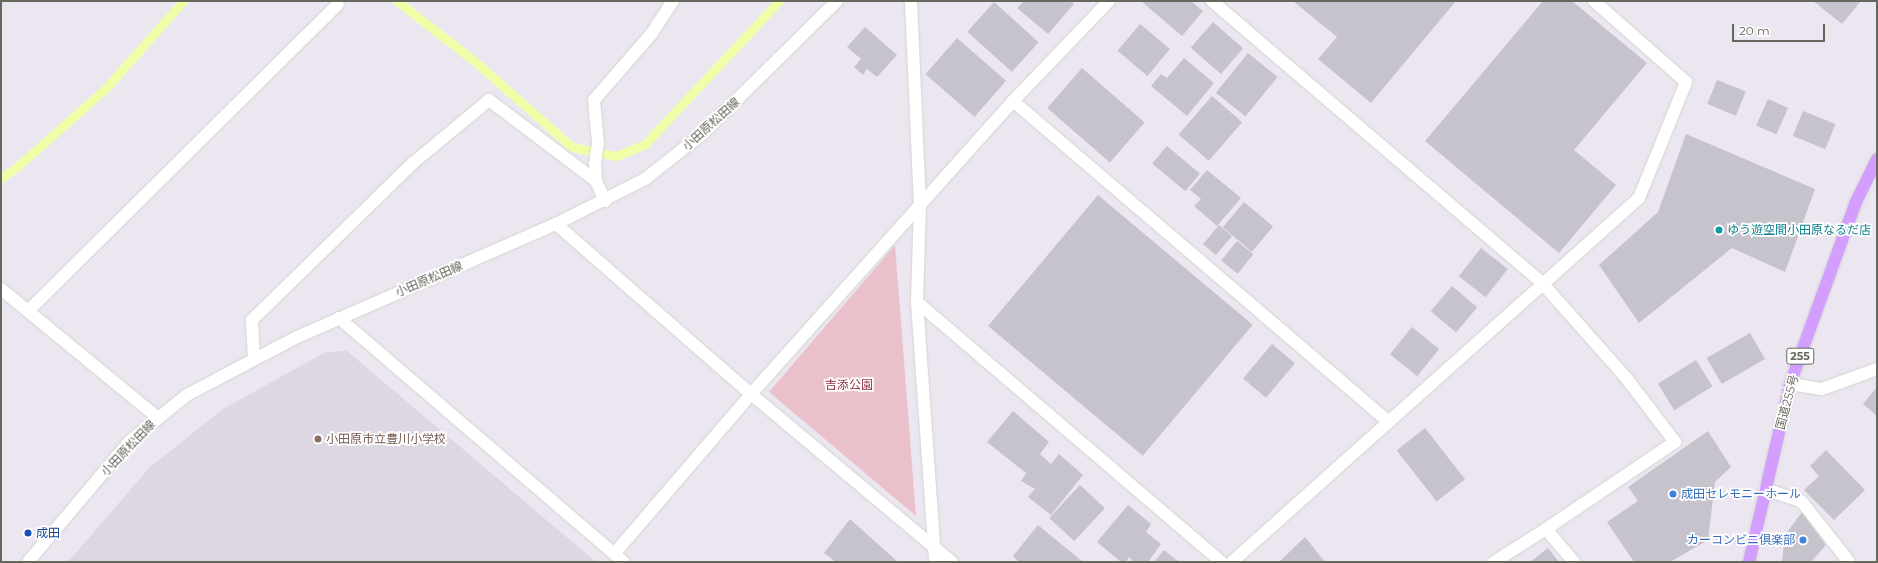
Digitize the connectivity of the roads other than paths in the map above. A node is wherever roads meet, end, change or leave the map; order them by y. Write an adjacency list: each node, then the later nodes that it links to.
1 (673, 1): 10 (street)
2 (837, 1): 11 (street, 小田原松田線)
3 (911, 1): 12 (street)
4 (1109, 1): 8 (street)
5 (1212, 1): 14 (street)
6 (1594, 1): 14 (street)
7 (338, 4): 17 (street)
8 (1013, 101): 12 (street); 24 (street)
9 (1877, 159): 21 (highway, 国道255号 / 255)
10 (596, 181): 11 (street); 19 (street)
11 (605, 200): 13 (street, 小田原松田線)
12 (920, 205): 16 (street); 22 (street)
13 (556, 224): 18 (street, 小田原松田線); 22 (street)
14 (1543, 284): 24 (street); 26 (street)
15 (1, 289): 17 (street)
16 (917, 302): 27 (street); 33 (street)
17 (28, 311): 23 (street)
18 (339, 318): 19 (street, 小田原松田線); 28 (street)
19 (254, 359): 23 (street, 小田原松田線)
20 (1877, 369): 21 (street)
21 (1790, 384): 25 (highway, 国道255号 / 255)
22 (751, 394): 27 (street); 28 (street)
23 (158, 417): 29 (street, 小田原松田線)
24 (1389, 422): 34 (street)
25 (1765, 489): 37 (highway, 国道255号 / 255); 38 (street)
26 (1546, 529): 35 (street); 36 (street)
27 (935, 548): 31 (street); 32 (street)
28 (614, 554): 30 (street)
29 (28, 562)
30 (624, 562)
31 (935, 562)
32 (952, 562)
33 (1221, 562)
34 (1232, 562)
35 (1494, 562)
36 (1574, 562)
37 (1749, 562)
38 (1849, 562)

